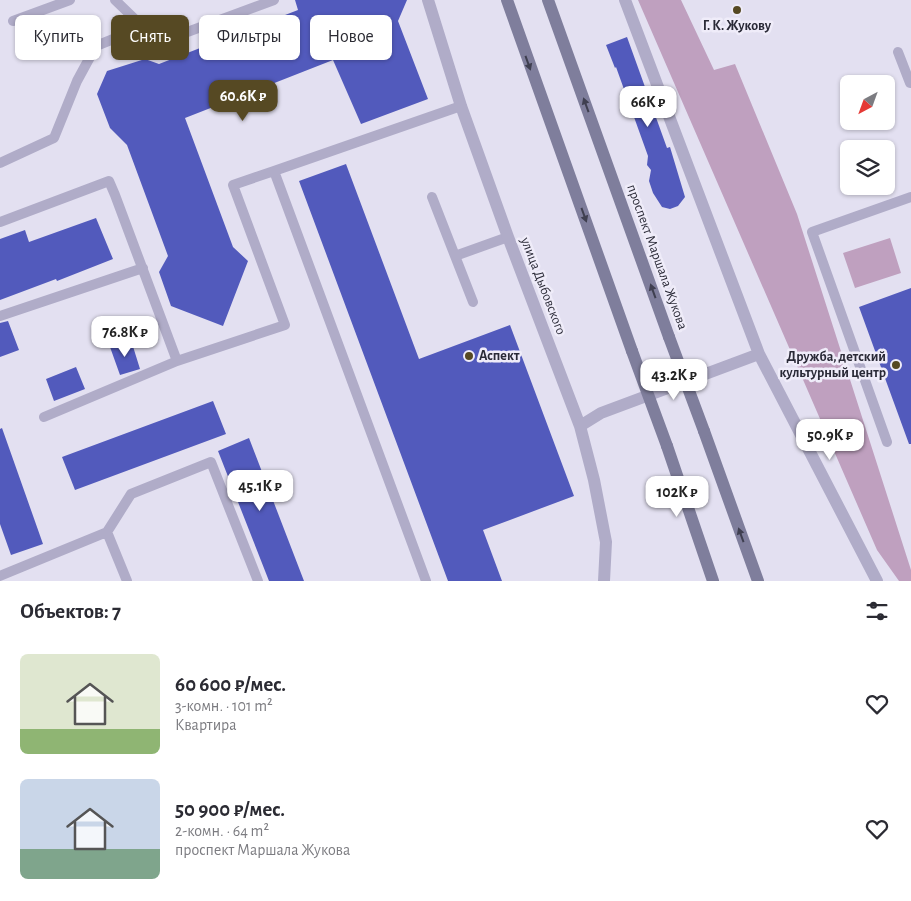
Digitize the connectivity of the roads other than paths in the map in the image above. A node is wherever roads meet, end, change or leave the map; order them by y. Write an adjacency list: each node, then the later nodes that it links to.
1 (70, 0): 9 (lane)
2 (115, 0): 8 (lane)
3 (274, 0): 10 (lane)
4 (507, 0): 36 (main road, one-way to 36, bridge)
5 (548, 0): 37 (main road, проспект Маршала Жукова, one-way to 5, bridge)
6 (625, 0): 25 (street)
7 (429, 3): 14 (street, улица Дыбовского)
8 (131, 15)
9 (12, 20)
10 (189, 31)
11 (111, 40): 15 (lane)
12 (898, 52): 13 (lane)
13 (911, 84)
14 (460, 106): 16 (lane); 20 (street, улица Дыбовского)
15 (0, 163)
16 (274, 171): 26 (lane); 34 (lane)
17 (432, 197): 21 (lane)
18 (911, 197): 29 (lane)
19 (0, 222): 22 (lane)
20 (508, 237): 21 (lane); 28 (street, улица Дыбовского)
21 (455, 256): 23 (lane)
22 (143, 268): 24 (lane); 26 (lane)
23 (472, 302)
24 (0, 316)
25 (759, 354): 28 (street); 38 (street)
26 (178, 361): 27 (lane)
27 (44, 417)
28 (580, 426): 35 (street, улица Дыбовского)
29 (887, 442)
30 (107, 532): 31 (lane); 32 (lane); 33 (lane)
31 (0, 576)
32 (256, 580)
33 (127, 581)
34 (426, 581)
35 (604, 581)
36 (713, 581)
37 (758, 581)
38 (876, 581)

